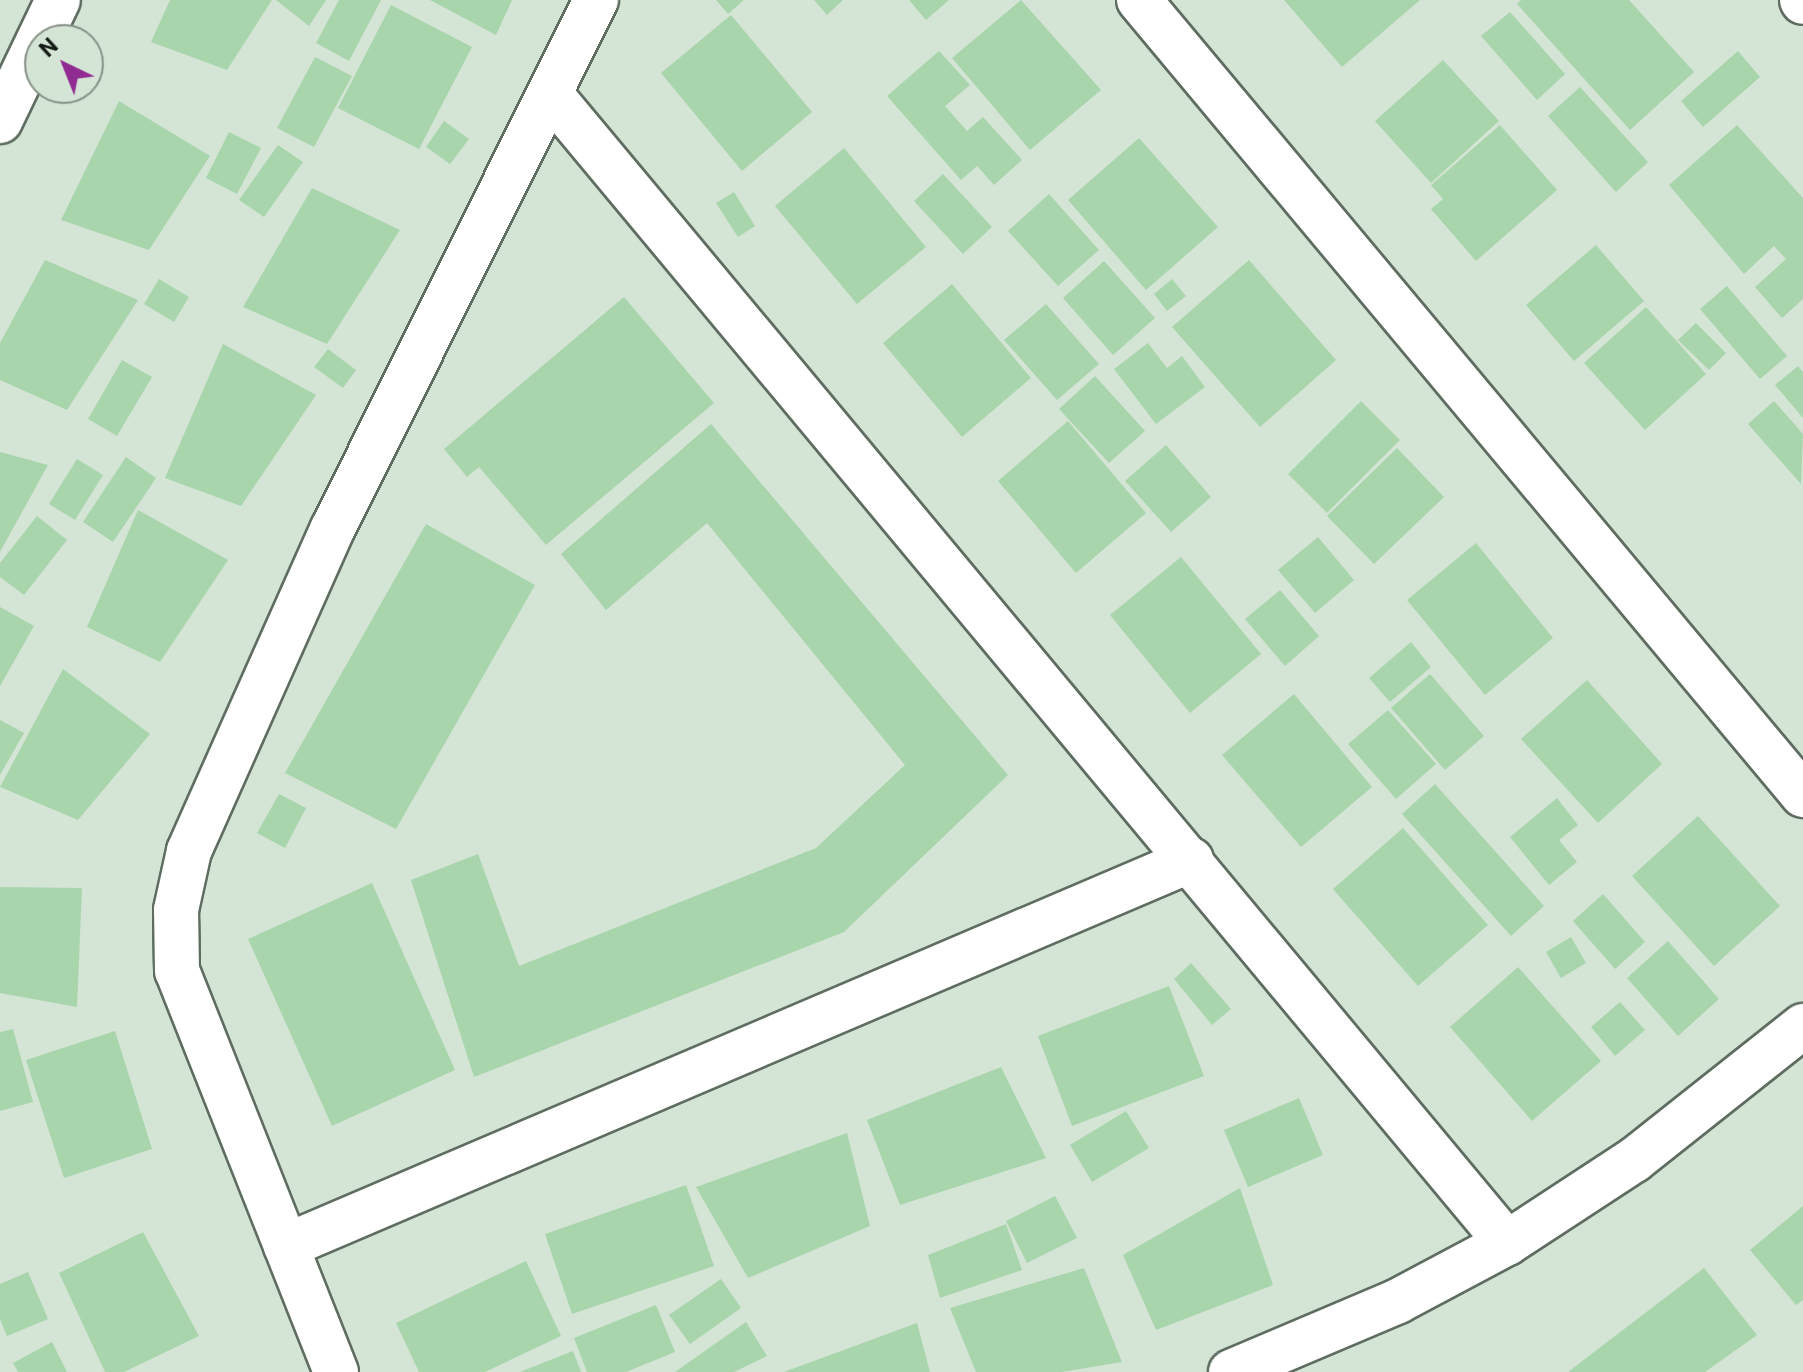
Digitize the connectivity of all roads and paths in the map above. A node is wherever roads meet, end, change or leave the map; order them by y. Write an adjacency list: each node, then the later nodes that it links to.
1 (58, 0): 5 (street)
2 (596, 0): 4 (street)
3 (1139, 0): 6 (street)
4 (551, 95): 7 (street); 10 (street)
5 (0, 121)
6 (1803, 795)
7 (1191, 860): 9 (street); 10 (street)
8 (1803, 1026): 9 (street)
9 (1507, 1243): 12 (street)
10 (286, 1246): 11 (street)
11 (336, 1372)
12 (1231, 1372)

